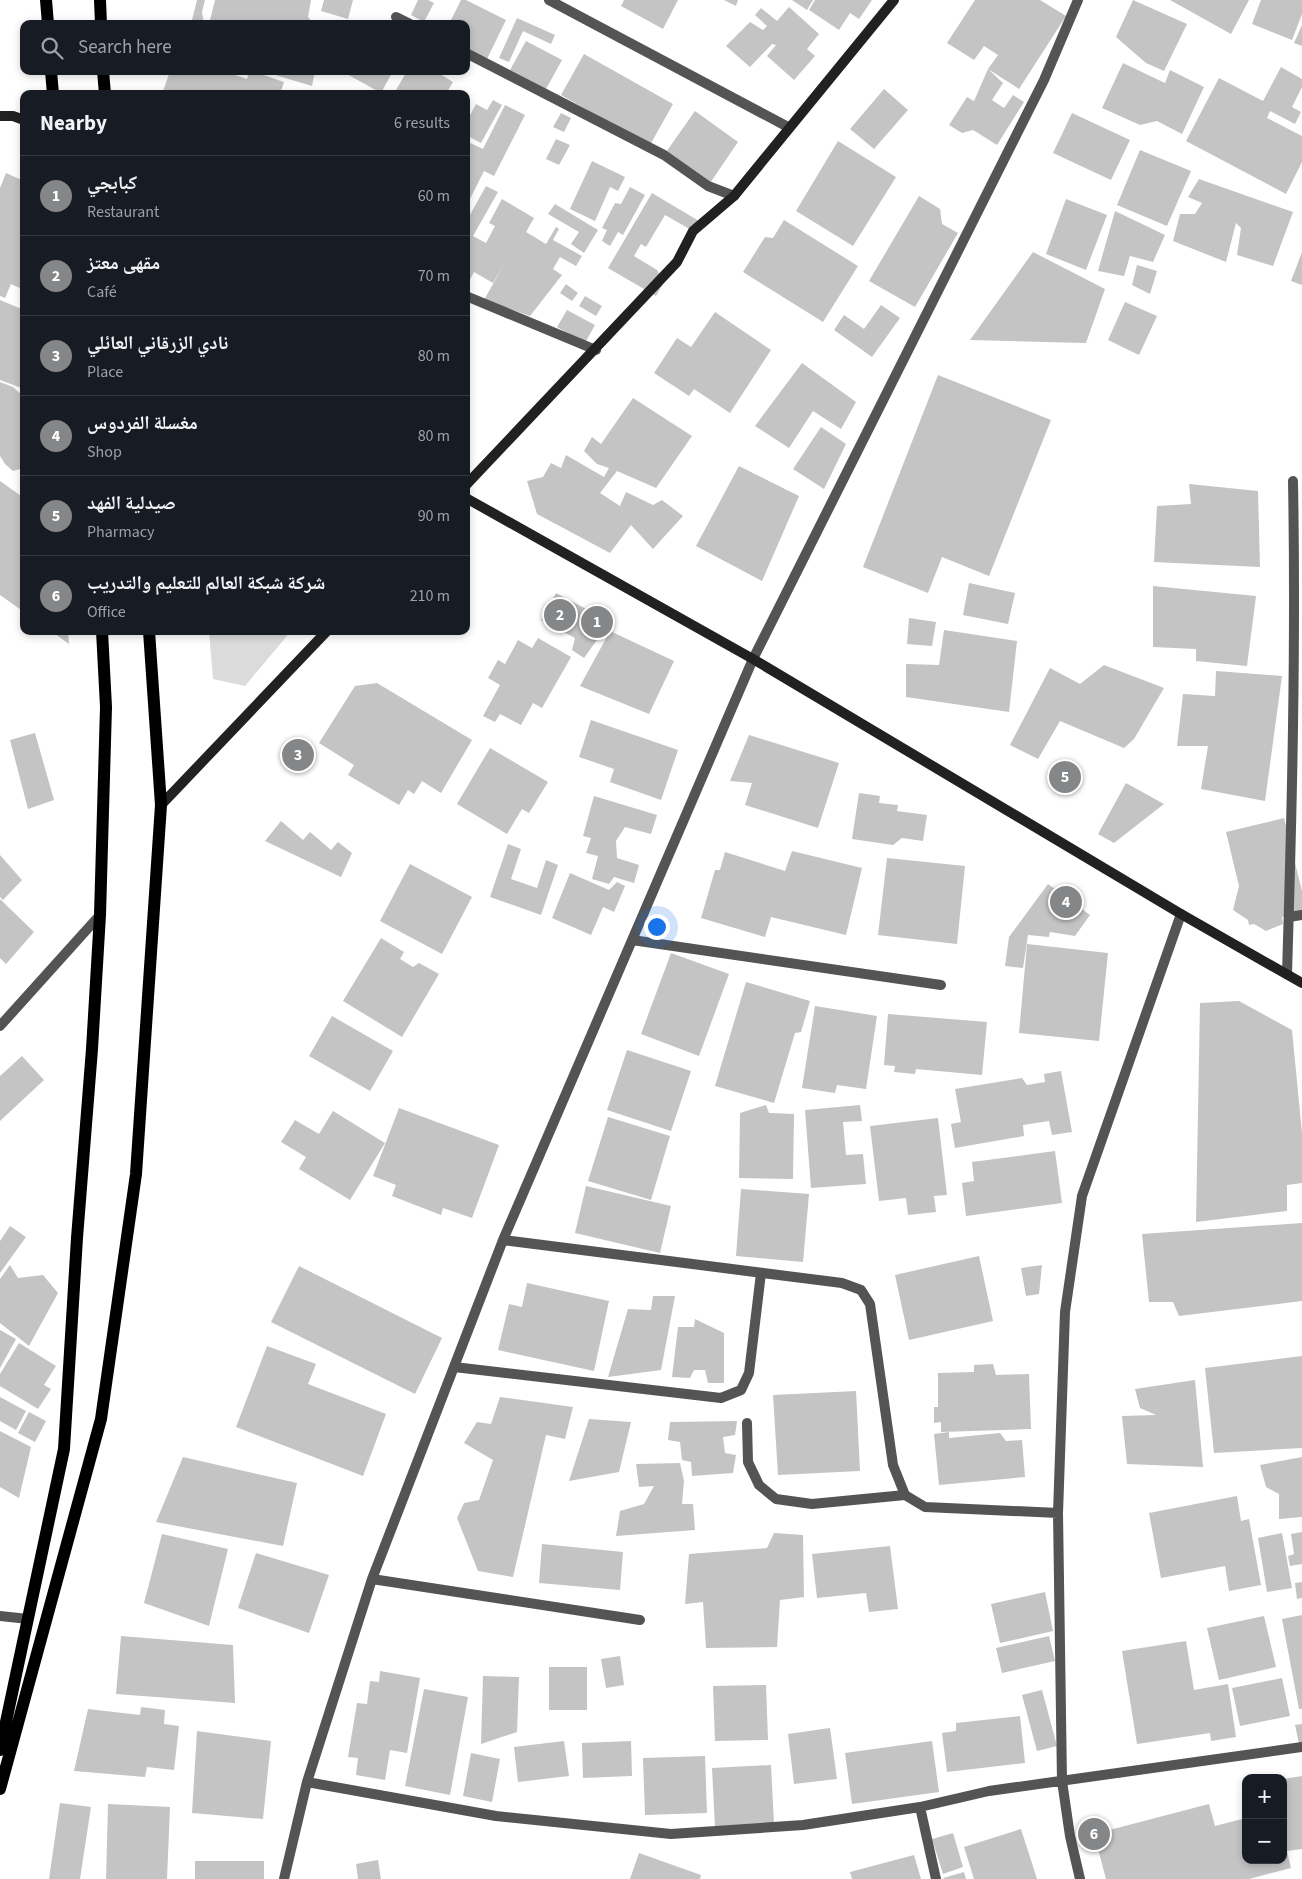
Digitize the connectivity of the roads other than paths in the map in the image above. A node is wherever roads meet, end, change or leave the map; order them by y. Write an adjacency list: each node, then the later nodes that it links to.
1 (46, 0): 7 (main road)
2 (100, 0): 8 (main road)
3 (549, 0): 17 (street)
4 (894, 0): 17 (street)
5 (1078, 0): 28 (street)
6 (396, 17): 9 (street)
7 (48, 20)
8 (101, 20)
9 (402, 20)
10 (470, 55): 18 (street)
11 (51, 75): 13 (main road)
12 (103, 75): 14 (main road)
13 (53, 90)
14 (105, 90)
15 (0, 116): 16 (street)
16 (20, 118)
17 (788, 127): 18 (street)
18 (734, 196): 20 (street)
19 (470, 298): 20 (street)
20 (596, 350): 21 (street)
21 (470, 481)
22 (1293, 481): 24 (street)
23 (470, 500): 28 (street)
24 (1298, 572): 29 (street)
25 (102, 635): 32 (main road)
26 (149, 635): 30 (main road)
27 (323, 635): 30 (street)
28 (753, 659): 31 (street); 35 (street)
29 (1298, 739): 34 (street)
30 (160, 805): 54 (main road)
31 (1181, 914): 36 (street); 45 (street)
32 (100, 915): 39 (street); 48 (main road)
33 (1302, 915): 34 (street)
34 (1289, 917): 36 (street)
35 (632, 940): 38 (street); 40 (street)
36 (1287, 974): 37 (street)
37 (1302, 983)
38 (941, 985)
39 (0, 1026)
40 (503, 1240): 41 (street); 42 (street)
41 (761, 1273): 42 (street); 44 (street)
42 (454, 1367): 46 (street)
43 (747, 1423): 44 (street)
44 (904, 1494): 45 (street)
45 (1058, 1514): 53 (street)
46 (372, 1579): 49 (street); 52 (street)
47 (0, 1616): 48 (street)
48 (28, 1619): 51 (main road)
49 (640, 1620)
50 (1302, 1748): 53 (street)
51 (0, 1750)
52 (307, 1782): 55 (street); 56 (street)
53 (1062, 1782): 55 (street); 58 (street)
54 (0, 1789)
55 (920, 1807): 57 (street)
56 (284, 1879)
57 (936, 1879)
58 (1080, 1879)

